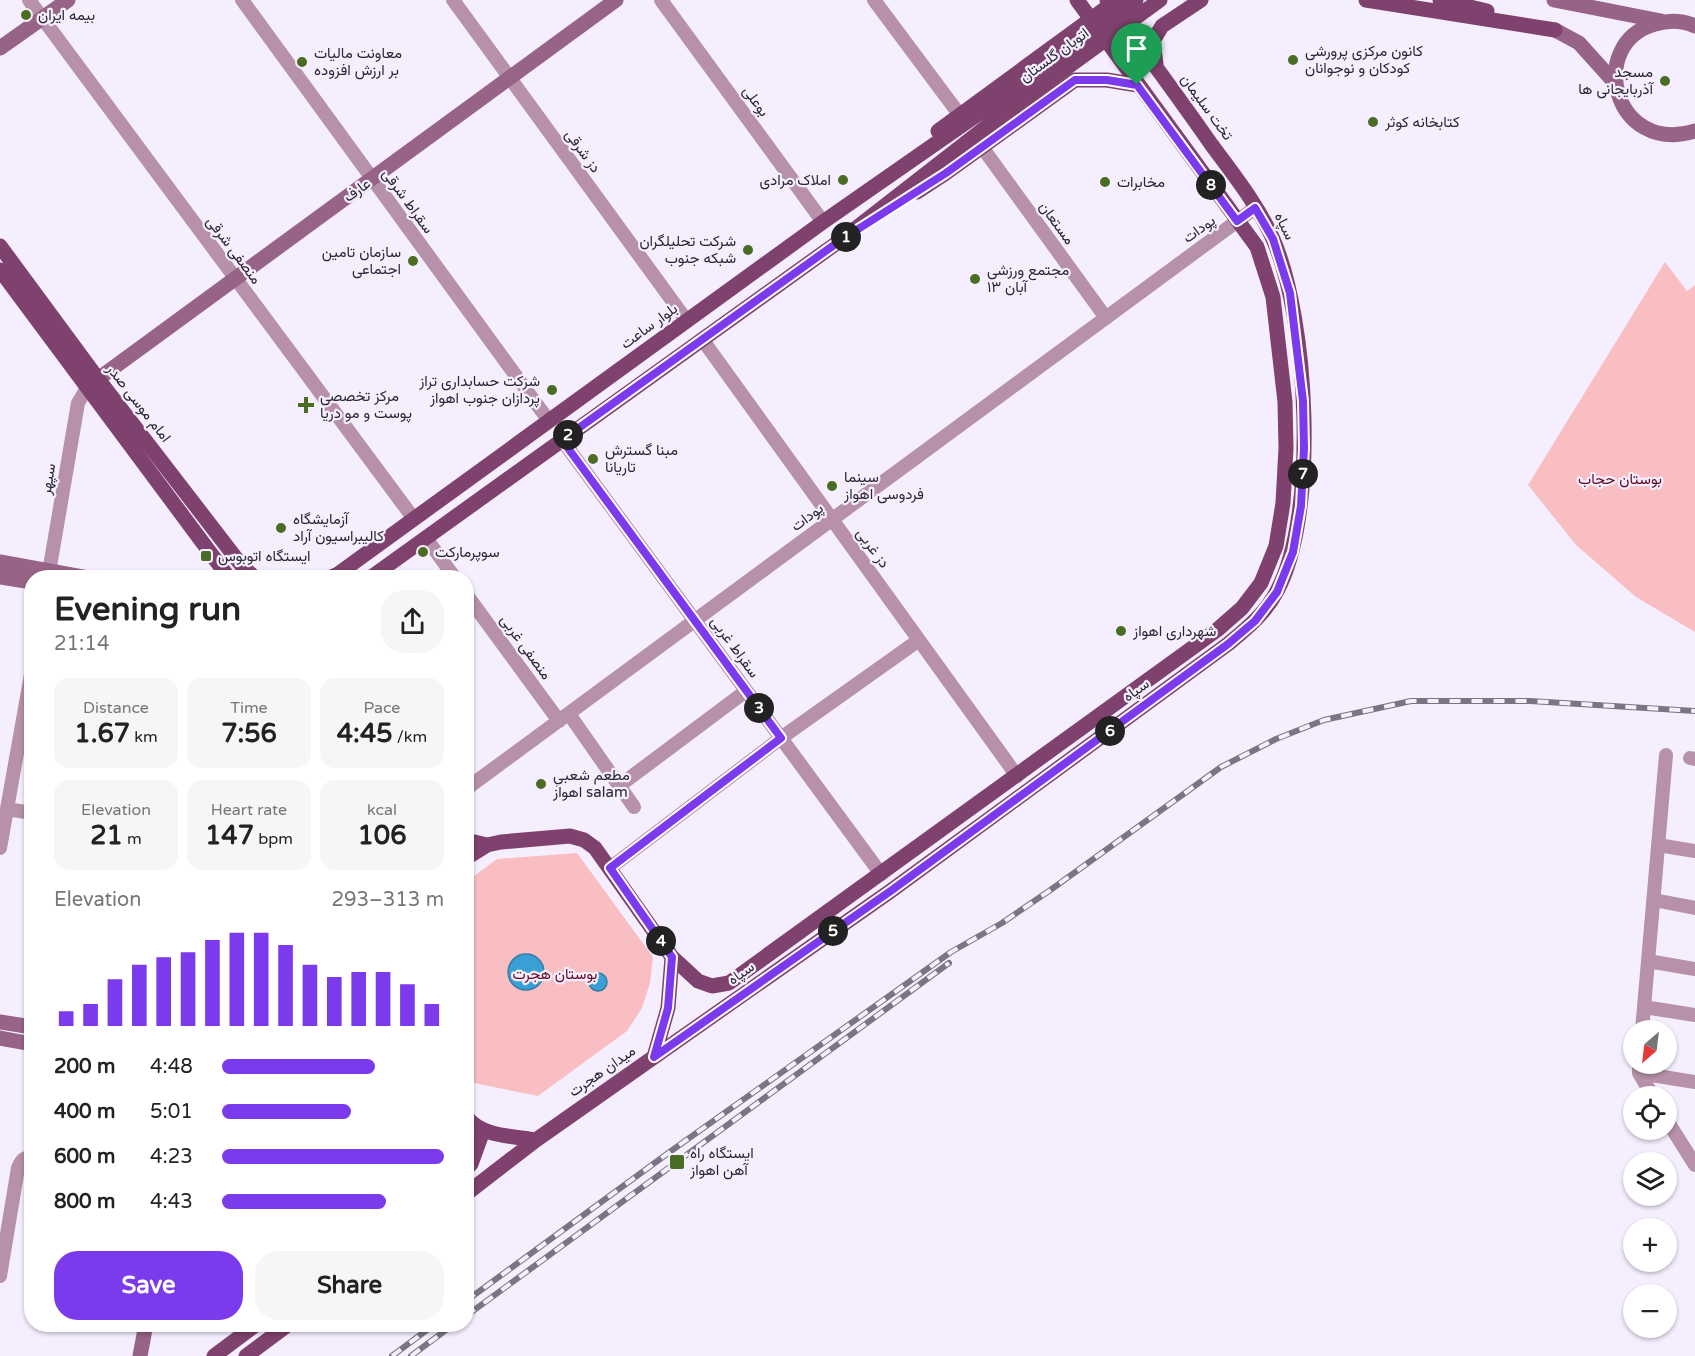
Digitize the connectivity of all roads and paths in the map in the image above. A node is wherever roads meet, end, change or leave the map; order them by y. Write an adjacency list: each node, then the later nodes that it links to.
1 (29, 0): 16 (street, منصفی شرقی)
2 (68, 0): 16 (street)
3 (242, 0): 32 (street, سقراط شرقی)
4 (453, 0): 24 (street, دز شرقی)
5 (616, 0): 24 (street, عارف)
6 (661, 0): 35 (street, بوعلی)
7 (874, 0): 29 (street)
8 (1077, 0): 17 (main road)
9 (1136, 0): 28 (main road, bridge)
10 (1160, 0): 28 (main road, اتوبان گلستان, bridge)
11 (1202, 0): 22 (main road)
12 (1366, 0): 20 (main road)
13 (1440, 0): 20 (main road)
14 (1554, 0): 18 (street)
15 (1111, 1): 17 (main road); 22 (main road, تخت سلیمان)
16 (42, 18): 21 (street); 39 (street, منصفی شرقی)
17 (1090, 19): 23 (main road); 26 (main road)
18 (1664, 22): 19 (street); 25 (street)
19 (1694, 25)
20 (1555, 30): 25 (street)
21 (0, 48)
22 (1156, 67): 33 (main road, تخت سلیمان)
23 (1015, 74): 27 (main road); 29 (main road)
24 (510, 78): 32 (street, عارف); 41 (street, دز شرقی)
25 (1615, 82): 30 (street)
26 (1137, 85): 27 (main road); 34 (main road)
27 (1041, 105): 31 (main road)
28 (995, 111): 35 (main road, بلوار ساعت); 36 (main road)
29 (959, 114): 35 (main road)
30 (1695, 131)
31 (982, 147): 36 (main road); 40 (street, مستعان)
32 (372, 179): 39 (street, عارف); 44 (street, سقراط شرقی)
33 (1255, 208): 34 (street, پودات); 81 (main road, سپاه)
34 (1237, 221): 40 (street, پودات); 67 (main road, سپاه)
35 (823, 222): 41 (main road, بلوار ساعت)
36 (841, 240): 42 (main road)
37 (0, 246): 43 (main road, امام موسی صدر)
38 (0, 270): 43 (main road, امام موسی صدر)
39 (235, 279): 43 (street, عارف); 46 (street, منصفی شرقی)
40 (1106, 318): 47 (street, پودات)
41 (687, 321): 44 (main road, بلوار ساعت)
42 (702, 339): 45 (main road); 47 (street, دز غربی)
43 (92, 384): 51 (street, سپهر); 52 (main road, امام موسی صدر); 53 (main road, امام موسی صدر)
44 (549, 421): 46 (main road, بلوار ساعت)
45 (562, 440): 48 (main road); 60 (street, سقراط غربی)
46 (414, 519): 54 (main road, بلوار ساعت)
47 (832, 519): 60 (street, پودات); 61 (street, دز غربی)
48 (426, 538): 55 (main road); 56 (street)
49 (0, 562): 50 (street)
50 (32, 570)
51 (49, 570)
52 (223, 570)
53 (246, 570)
54 (344, 570)
55 (381, 570)
56 (449, 570)
57 (0, 577): 58 (street)
58 (24, 581)
59 (474, 604): 64 (street, منصفی غربی)
60 (695, 621): 62 (street, سقراط غربی); 64 (street, پودات)
61 (919, 640): 65 (street); 67 (street, دز غربی)
62 (746, 691): 65 (street, سقراط غربی); 69 (street)
63 (24, 713): 71 (street)
64 (564, 717): 68 (street, پودات); 69 (street, منصفی غربی)
65 (781, 738): 79 (street); 80 (street, سقراط غربی)
66 (1666, 755): 75 (street)
67 (1017, 776): 80 (main road, سپاه)
68 (474, 783)
69 (619, 786): 70 (street, منصفی غربی)
70 (634, 807)
71 (7, 808): 72 (street); 76 (street)
72 (24, 811)
73 (474, 842): 74 (main road)
74 (487, 845): 78 (main road); 79 (main road)
75 (1658, 845): 77 (street); 82 (street)
76 (0, 848)
77 (1695, 851)
78 (474, 853)
79 (610, 868): 84 (main road)
80 (881, 874): 81 (main road); 84 (main road, سپاه)
81 (892, 890): 94 (main road, سپاه)
82 (1653, 900): 83 (street); 85 (street)
83 (1695, 908)
84 (672, 957): 94 (main road, میدان هجرت)
85 (1648, 961): 86 (street); 87 (street)
86 (1695, 969)
87 (1644, 1007): 88 (street); 89 (street)
88 (1695, 1015)
89 (1643, 1020)
90 (0, 1022): 91 (street)
91 (24, 1026)
92 (0, 1038): 93 (street)
93 (24, 1042)
94 (654, 1057): 100 (main road, میدان هجرت)
95 (1663, 1074): 96 (street)
96 (1695, 1082)
97 (474, 1123): 100 (main road)
98 (1677, 1136): 99 (street); 102 (street)
99 (1695, 1139)
100 (536, 1140): 103 (main road)
101 (24, 1158): 104 (street)
102 (1695, 1165)
103 (474, 1188)
104 (0, 1276)
105 (144, 1332): 108 (street)
106 (246, 1332): 109 (main road)
107 (278, 1332): 110 (main road)
108 (140, 1356)
109 (214, 1356)
110 (246, 1356)

